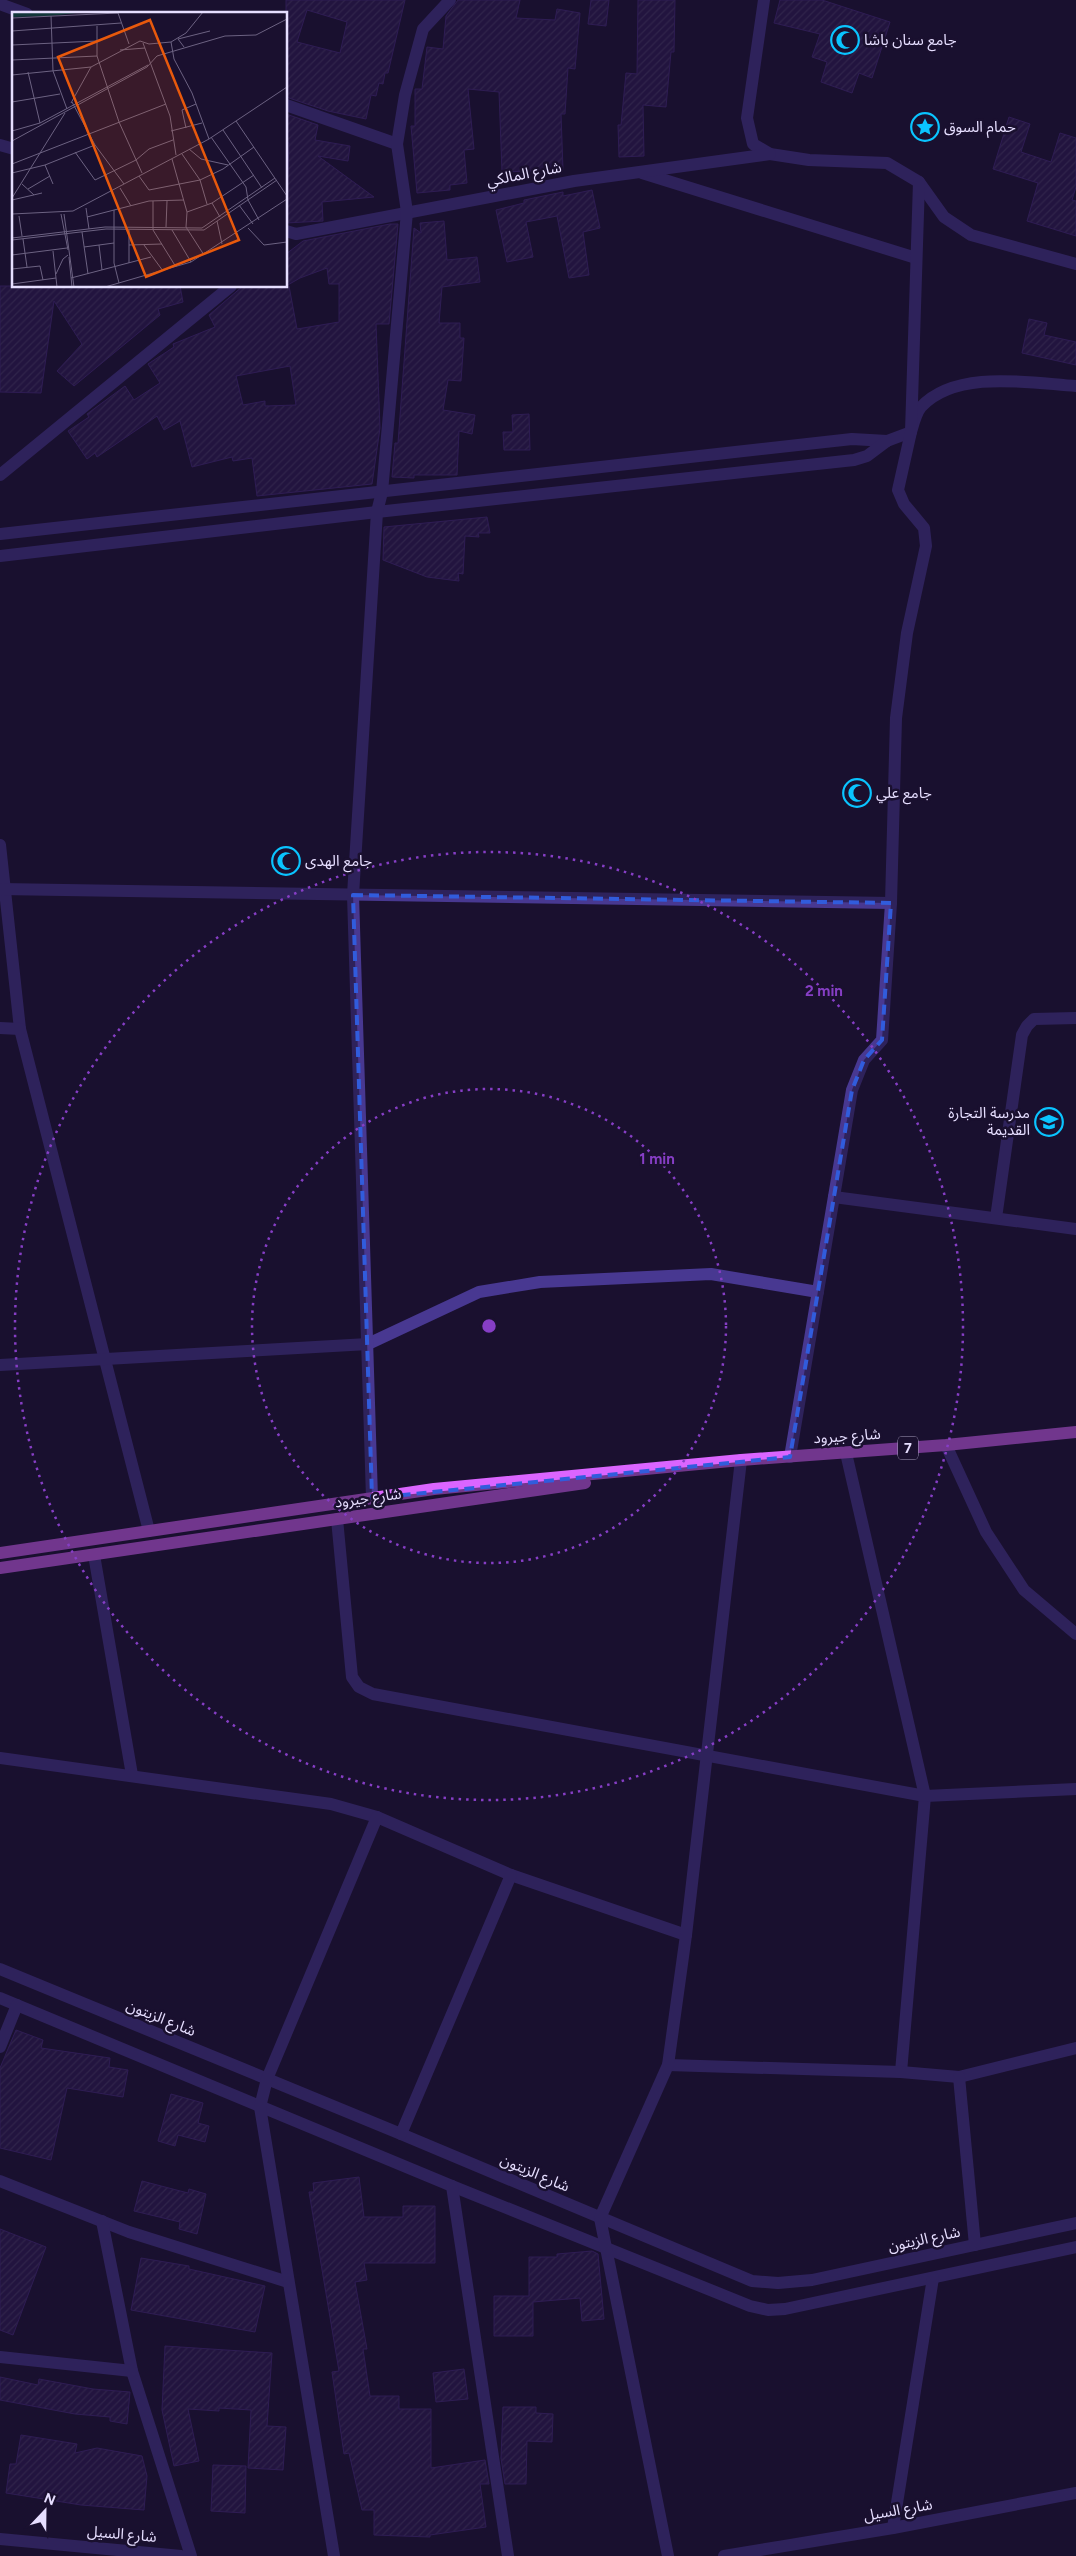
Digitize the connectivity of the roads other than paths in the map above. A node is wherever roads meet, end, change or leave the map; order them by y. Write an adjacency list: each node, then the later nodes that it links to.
1 (450, 0): 6 (street)
2 (764, 0): 7 (street)
3 (0, 4): 4 (street)
4 (22, 12)
5 (288, 106): 6 (street)
6 (397, 144): 10 (street)
7 (770, 154): 8 (street, شارع المالكي); 9 (street)
8 (638, 172): 10 (street, شارع المالكي); 12 (street)
9 (919, 182): 12 (street); 13 (street)
10 (407, 212): 11 (street, شارع المالكي); 19 (street)
11 (289, 235)
12 (916, 258): 16 (street)
13 (1076, 264)
14 (229, 288): 18 (street)
15 (1076, 386): 16 (street)
16 (911, 432): 17 (street); 26 (street)
17 (887, 441): 19 (street); 20 (street)
18 (0, 475)
19 (382, 492): 20 (street); 21 (street)
20 (377, 512): 22 (street); 25 (street)
21 (0, 534)
22 (0, 556)
23 (0, 845): 24 (street)
24 (3, 889): 25 (street); 29 (street)
25 (353, 895): 26 (street); 34 (street)
26 (891, 903): 30 (street)
27 (1076, 1018): 31 (street)
28 (0, 1028): 29 (street)
29 (20, 1029): 35 (street)
30 (834, 1197): 31 (street); 33 (street)
31 (996, 1218): 32 (street)
32 (1076, 1229)
33 (818, 1292): 34 (street); 40 (street)
34 (368, 1344): 35 (street); 42 (street)
35 (103, 1358): 36 (street); 44 (street)
36 (0, 1365)
37 (1076, 1432): 38 (main road, شارع جيرود / 7)
38 (946, 1445): 39 (main road, شارع جيرود / 7); 48 (street)
39 (846, 1453): 40 (main road, شارع جيرود / 7); 53 (street)
40 (790, 1457): 41 (main road, شارع جيرود / 7)
41 (741, 1460): 42 (main road, شارع جيرود); 43 (main road, شارع جيرود); 49 (street)
42 (372, 1498): 44 (main road, شارع جيرود)
43 (337, 1519): 46 (main road, شارع جيرود); 49 (street)
44 (149, 1531): 45 (main road, شارع جيرود)
45 (0, 1553)
46 (94, 1554): 47 (main road, شارع جيرود); 51 (street)
47 (0, 1568)
48 (1076, 1634)
49 (705, 1757): 53 (street); 56 (street)
50 (0, 1758): 51 (street)
51 (132, 1775): 54 (street)
52 (1076, 1789): 53 (street)
53 (925, 1796): 63 (street)
54 (377, 1817): 55 (street); 65 (street)
55 (510, 1875): 56 (street); 67 (street)
56 (686, 1935): 62 (street)
57 (0, 1969): 65 (street, شارع الزيتون)
58 (0, 1998): 59 (street)
59 (17, 2005): 60 (street); 66 (street)
60 (0, 2047)
61 (1076, 2048): 64 (street)
62 (668, 2065): 63 (street); 70 (street)
63 (901, 2072): 64 (street)
64 (959, 2077): 73 (street)
65 (267, 2079): 66 (street); 67 (street, شارع الزيتون)
66 (260, 2107): 69 (street); 77 (street)
67 (401, 2134): 70 (street, شارع الزيتون)
68 (0, 2181): 71 (street)
69 (452, 2186): 75 (street); 86 (street)
70 (600, 2218): 73 (street, شارع الزيتون); 75 (street)
71 (102, 2221): 77 (street); 79 (street)
72 (1076, 2223): 73 (street, شارع الزيتون)
73 (975, 2245)
74 (1076, 2247): 76 (street)
75 (606, 2248): 76 (street); 87 (street)
76 (934, 2278): 81 (street)
77 (288, 2282): 85 (street)
78 (0, 2357): 79 (street)
79 (132, 2371): 84 (street)
80 (1076, 2494): 81 (street, شارع السيل)
81 (893, 2528): 88 (street, شارع السيل)
82 (0, 2539): 83 (street, شارع السيل)
83 (181, 2556)
84 (191, 2556)
85 (334, 2556)
86 (508, 2556)
87 (668, 2556)
88 (724, 2556)

